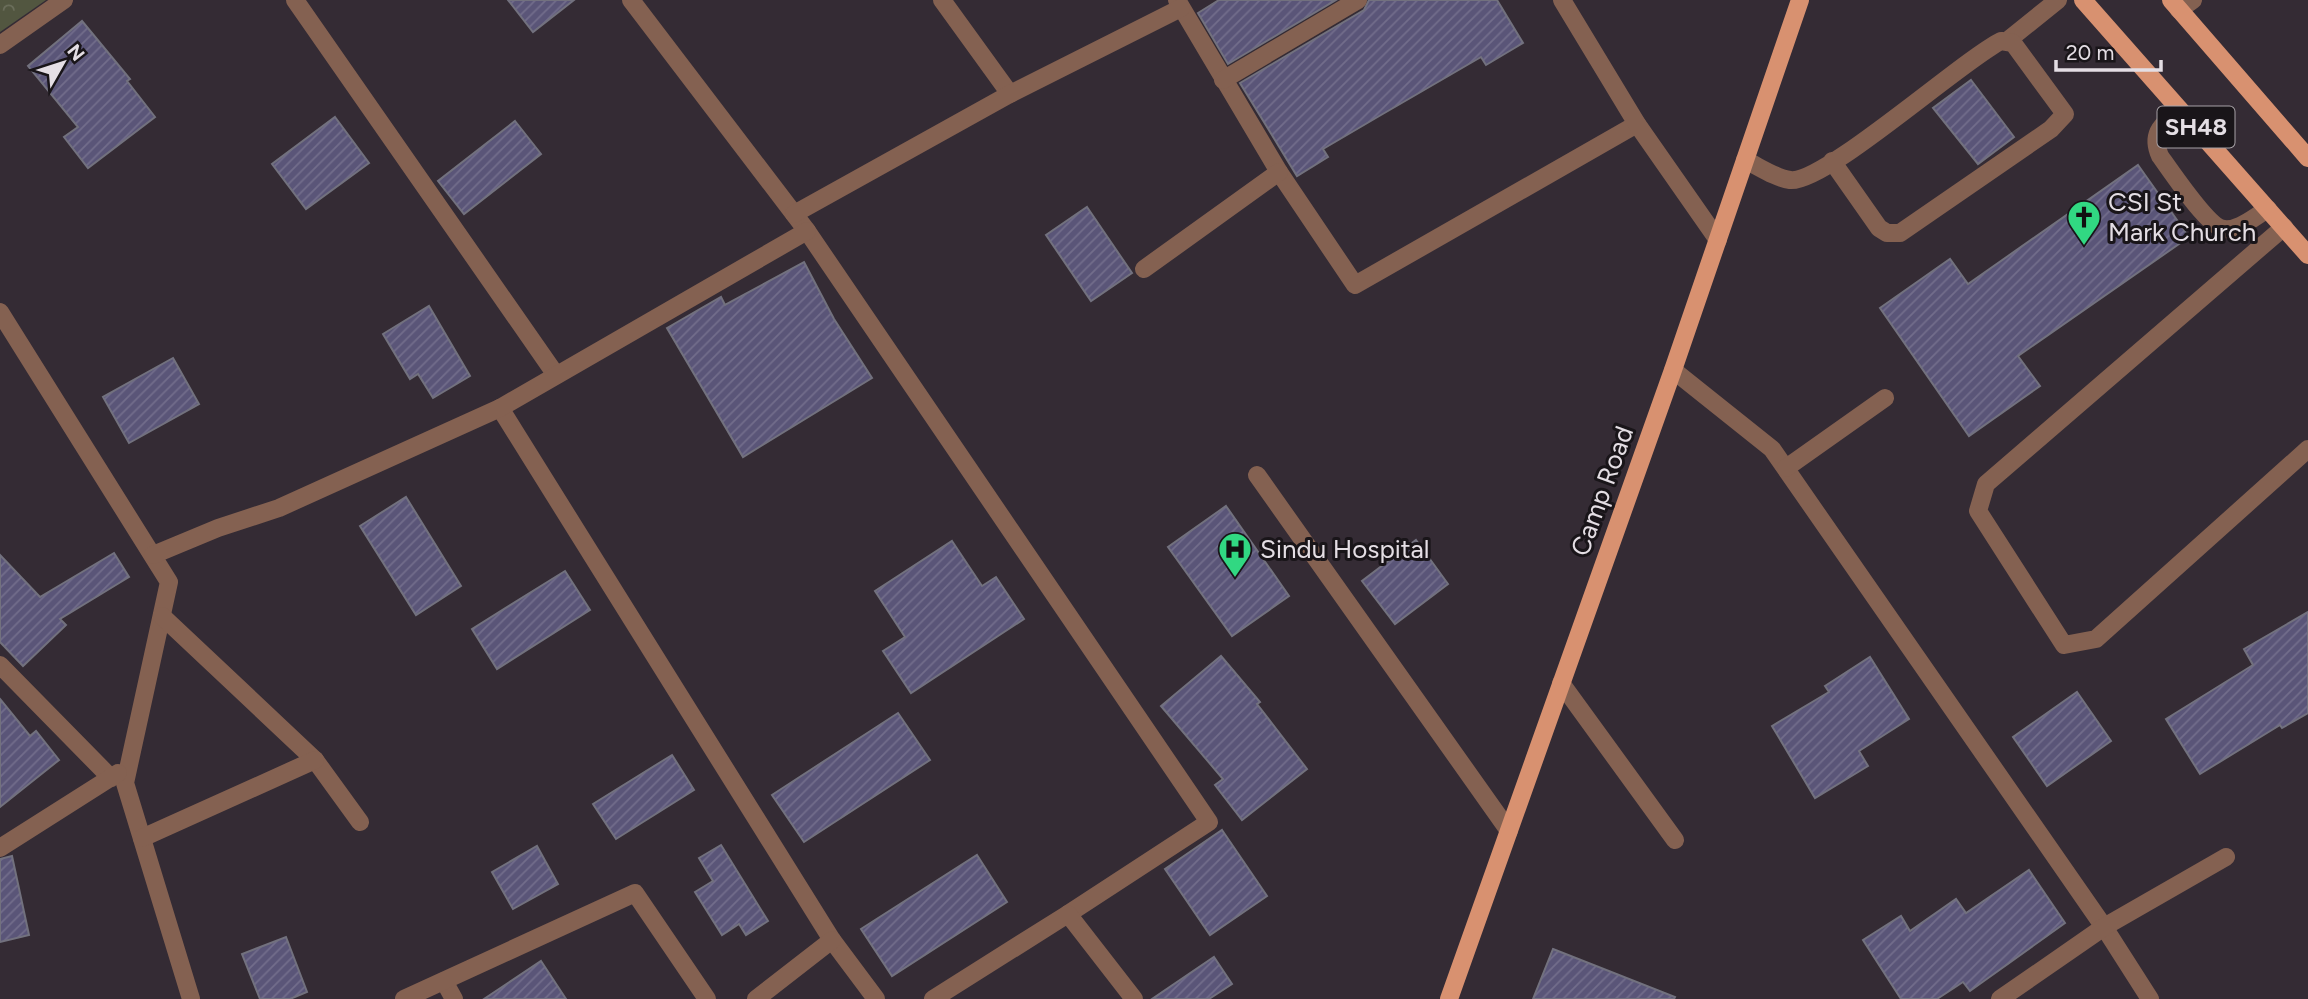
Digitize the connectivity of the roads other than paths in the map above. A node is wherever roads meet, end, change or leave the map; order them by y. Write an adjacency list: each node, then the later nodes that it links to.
1 (64, 0): 13 (street)
2 (295, 0): 31 (street)
3 (631, 0): 23 (street)
4 (942, 0): 15 (street)
5 (1359, 0): 14 (street)
6 (1562, 0): 17 (street)
7 (1800, 0): 19 (main road, Camp Road)
8 (2058, 0): 12 (street)
9 (2083, 0): 16 (main road, SH48)
10 (2181, 3): 18 (main road, SH48)
11 (1179, 4): 14 (street); 15 (street)
12 (2007, 41): 20 (street); 20 (street)
13 (0, 45)
14 (1223, 80): 21 (street)
15 (1010, 94): 23 (street)
16 (2179, 109): 22 (main road, SH48); 22 (street)
17 (1637, 124): 21 (street); 26 (street)
18 (2308, 158)
19 (1745, 160): 20 (street); 26 (main road, Camp Road)
20 (1832, 161)
21 (1279, 172): 28 (street)
22 (2268, 209): 24 (main road, SH48)
23 (794, 214): 25 (street)
24 (2284, 227): 27 (main road, SH48); 34 (street)
25 (807, 231): 31 (street); 50 (street)
26 (1718, 240): 30 (main road, Camp Road)
27 (2308, 254)
28 (1144, 269)
29 (0, 312): 37 (street)
30 (1673, 370): 35 (street); 40 (main road, Camp Road)
31 (556, 375): 33 (street)
32 (1885, 398): 35 (street)
33 (500, 408): 37 (street); 52 (street)
34 (2308, 449)
35 (1786, 468): 51 (street)
36 (1257, 475): 45 (street)
37 (153, 555): 38 (street)
38 (162, 616): 41 (street); 42 (street)
39 (0, 665): 43 (street)
40 (1562, 683): 45 (main road, Camp Road); 47 (street)
41 (315, 760): 44 (street); 46 (street)
42 (129, 767): 43 (street); 46 (street)
43 (110, 778): 48 (street)
44 (360, 822)
45 (1509, 831): 62 (main road, Camp Road)
46 (142, 838): 54 (street)
47 (1675, 840)
48 (0, 848)
49 (2226, 857): 51 (street)
50 (1068, 914): 60 (street); 61 (street)
51 (2104, 927): 63 (street); 64 (street)
52 (832, 940): 58 (street); 59 (street)
53 (444, 981): 55 (street); 56 (street); 57 (street)
54 (191, 999)
55 (404, 999)
56 (454, 999)
57 (707, 999)
58 (756, 999)
59 (876, 999)
60 (933, 999)
61 (1134, 999)
62 (1449, 999)
63 (2000, 999)
64 (2150, 999)

